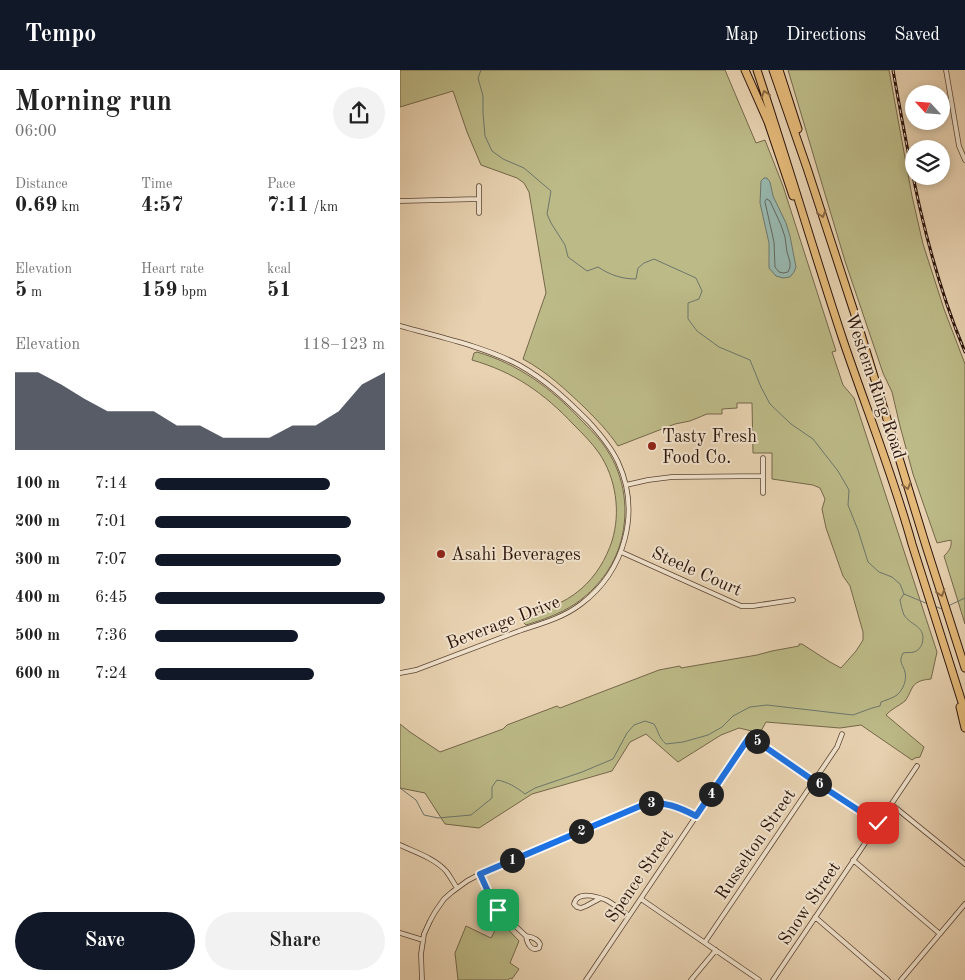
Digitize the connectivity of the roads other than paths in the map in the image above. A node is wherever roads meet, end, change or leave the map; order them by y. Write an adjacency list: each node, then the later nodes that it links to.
1 (745, 70): 13 (highway)
2 (758, 70): 13 (highway, Western Ring Road, one-way to 2)
3 (773, 70): 7 (highway, Western Ring Road)
4 (779, 70): 7 (highway)
5 (946, 70): 6 (street)
6 (965, 159)
7 (807, 168): 21 (highway, Western Ring Road, one-way to 21)
8 (479, 186): 9 (street)
9 (479, 199): 10 (street); 11 (street)
10 (400, 201)
11 (479, 213)
12 (400, 326): 16 (street, Beverage Drive)
13 (843, 340): 20 (highway, Western Ring Road)
14 (763, 458): 15 (street)
15 (763, 476): 16 (street); 17 (street)
16 (626, 485): 18 (street, Beverage Drive)
17 (763, 493)
18 (622, 552): 19 (street, Steele Court); 22 (street, Beverage Drive)
19 (793, 600)
20 (946, 654): 23 (highway, Western Ring Road); 24 (highway)
21 (965, 667)
22 (400, 673)
23 (965, 712)
24 (965, 728)
25 (842, 734): 27 (street, Russelton Street)
26 (917, 766): 28 (street, Snow Street)
27 (814, 781): 29 (street, Spence Street); 30 (street); 45 (street, Russelton Street)
28 (892, 804): 30 (street, Snow Street); 33 (street)
29 (696, 816): 34 (street); 37 (street, Spence Street)
30 (878, 823): 32 (street, Snow Street)
31 (400, 845): 35 (street)
32 (853, 860): 40 (street, Snow Street); 42 (street)
33 (965, 864)
34 (480, 874): 35 (street); 43 (street)
35 (457, 888): 44 (street)
36 (599, 899): 36 (street); 39 (street)
37 (641, 899): 39 (street, Spence Street); 45 (street)
38 (965, 904): 42 (street)
39 (629, 916): 48 (street, Spence Street)
40 (815, 917): 51 (street, Snow Street); 52 (street)
41 (400, 933): 44 (street)
42 (940, 934): 53 (street)
43 (526, 936)
44 (423, 940): 47 (street)
45 (705, 942): 46 (street)
46 (716, 950): 49 (street); 50 (street)
47 (422, 980)
48 (586, 980)
49 (691, 980)
50 (759, 980)
51 (773, 980)
52 (888, 980)
53 (901, 980)

